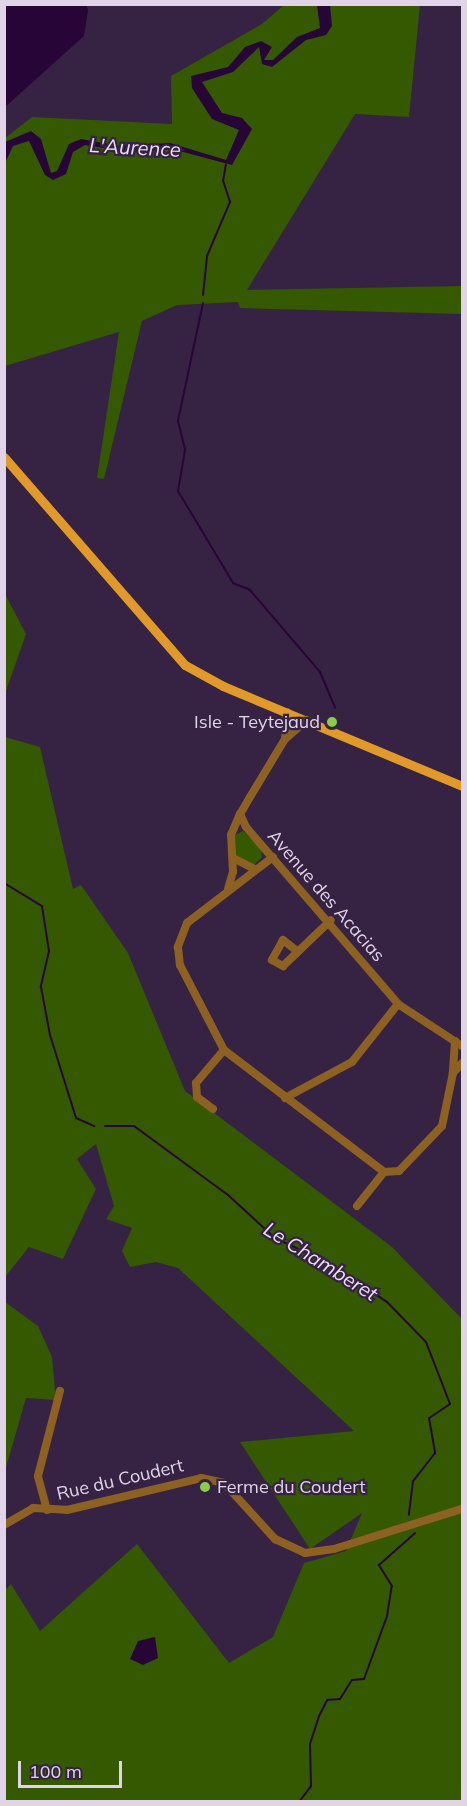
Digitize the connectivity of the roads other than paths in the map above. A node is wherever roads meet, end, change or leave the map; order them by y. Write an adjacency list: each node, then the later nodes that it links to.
1 (4, 458): 2 (main road)
2 (287, 712): 3 (main road); 4 (street)
3 (307, 720): 4 (street); 5 (main road)
4 (285, 739): 6 (street)
5 (462, 786)
6 (240, 814): 7 (street, Avenue des Acacias); 8 (street)
7 (273, 857): 9 (street); 11 (street, Avenue des Acacias)
8 (233, 858): 9 (street); 10 (street)
9 (255, 869): 10 (street)
10 (227, 890): 16 (street)
11 (331, 920): 12 (street); 13 (street, Avenue des Acacias)
12 (297, 951)
13 (398, 1004): 14 (street, Avenue des Acacias); 19 (street)
14 (455, 1041): 15 (street, Avenue des Acacias); 18 (street)
15 (462, 1046)
16 (224, 1050): 19 (street); 20 (street)
17 (462, 1063): 18 (street)
18 (453, 1073): 21 (street)
19 (285, 1098): 21 (street)
20 (213, 1109)
21 (384, 1172): 22 (street)
22 (357, 1206)
23 (60, 1391): 25 (street)
24 (462, 1509): 25 (street, Rue du Coudert)
25 (47, 1510): 26 (street, Rue du Coudert)
26 (4, 1525)

